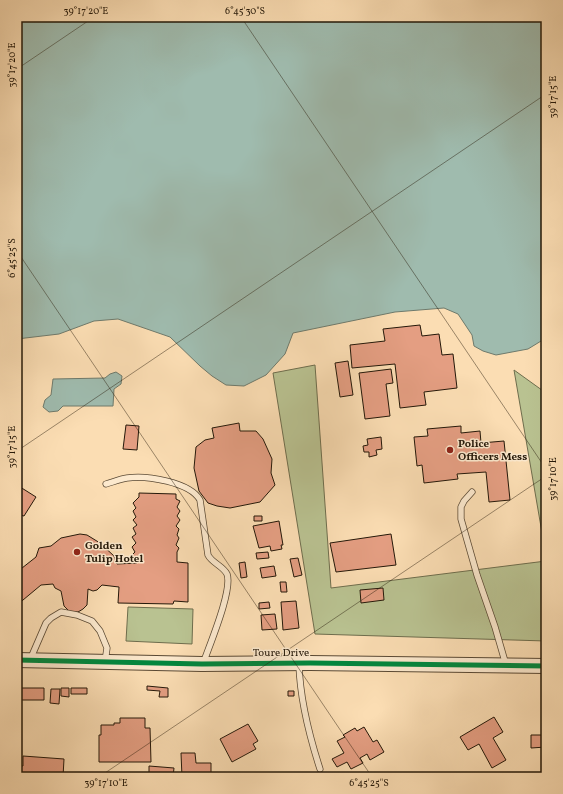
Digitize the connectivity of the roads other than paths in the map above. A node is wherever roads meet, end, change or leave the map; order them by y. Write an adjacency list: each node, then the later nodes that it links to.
1 (106, 484): 6 (lane)
2 (472, 492): 7 (lane)
3 (23, 660): 4 (street, Toure Drive); 4 (lane)
4 (105, 662): 6 (street, Toure Drive)
5 (299, 663): 6 (street, Toure Drive); 7 (street, Toure Drive); 9 (lane)
6 (202, 664)
7 (506, 665): 8 (street, Toure Drive)
8 (546, 666)
9 (320, 769)

